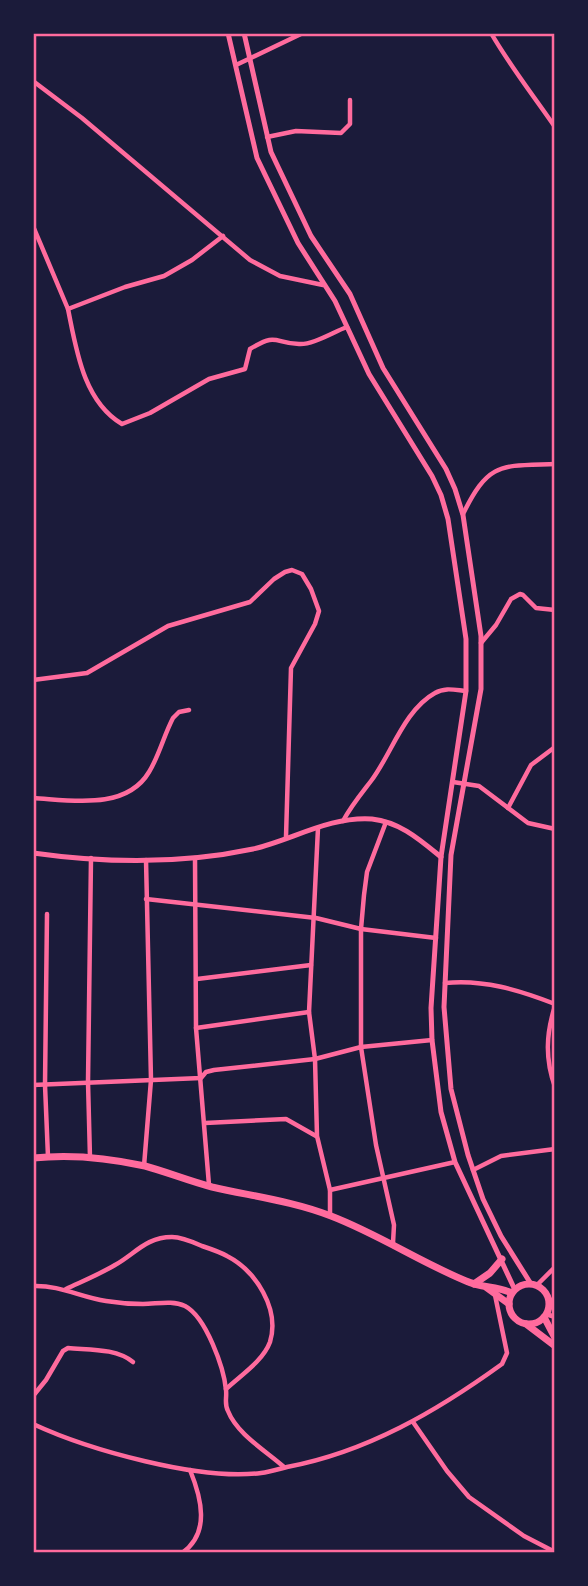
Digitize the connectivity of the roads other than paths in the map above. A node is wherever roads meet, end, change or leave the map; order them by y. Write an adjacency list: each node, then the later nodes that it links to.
1 (228, 33): 6 (street)
2 (244, 33): 5 (street)
3 (303, 33): 5 (street)
4 (491, 33): 9 (street)
5 (251, 59): 6 (street); 10 (street)
6 (236, 65): 13 (street)
7 (33, 81): 12 (street)
8 (350, 100): 10 (street)
9 (555, 127)
10 (267, 137): 16 (street)
11 (33, 226): 14 (street)
12 (223, 236): 13 (street); 14 (street)
13 (323, 285): 15 (street)
14 (68, 309): 15 (street)
15 (347, 327): 17 (street)
16 (406, 404): 17 (street); 19 (street)
17 (393, 413): 23 (street)
18 (555, 464): 19 (street)
19 (463, 514): 21 (street)
20 (555, 610): 21 (street)
21 (481, 644): 26 (street)
22 (33, 680): 36 (street)
23 (466, 691): 25 (street); 32 (street)
24 (189, 710): 30 (street)
25 (462, 726): 26 (street); 28 (street)
26 (475, 727): 29 (street)
27 (555, 747): 31 (street)
28 (453, 782): 29 (street); 40 (street)
29 (465, 783): 31 (street); 50 (street)
30 (33, 798)
31 (508, 808): 35 (street)
32 (343, 821): 33 (street); 34 (street)
33 (386, 822): 40 (street); 46 (street)
34 (318, 828): 36 (street); 45 (street)
35 (555, 829)
36 (286, 837): 39 (street)
37 (33, 853): 38 (street)
38 (91, 858): 41 (street); 59 (street)
39 (195, 858): 41 (street); 43 (street)
40 (441, 858): 47 (street)
41 (146, 859): 42 (street)
42 (146, 899): 43 (street); 58 (street)
43 (196, 906): 45 (street); 49 (street)
44 (47, 914): 61 (street)
45 (316, 918): 46 (street); 48 (street)
46 (361, 929): 47 (street); 55 (street)
47 (436, 938): 54 (street)
48 (311, 965): 49 (street); 52 (street)
49 (197, 979): 53 (street)
50 (444, 983): 51 (street); 71 (street)
51 (555, 1005): 62 (street)
52 (309, 1012): 53 (street); 56 (street)
53 (196, 1028): 57 (street)
54 (432, 1040): 55 (street); 69 (street)
55 (361, 1047): 56 (street); 72 (street)
56 (315, 1059): 57 (street); 64 (street)
57 (201, 1078): 58 (street); 63 (street)
58 (151, 1080): 59 (street); 70 (street)
59 (88, 1082): 61 (street); 68 (street)
60 (33, 1085): 61 (street)
61 (45, 1085): 66 (street)
62 (555, 1087)
63 (205, 1123): 64 (street); 73 (street)
64 (317, 1136): 74 (street)
65 (555, 1149): 71 (street)
66 (48, 1157): 67 (highway); 68 (highway)
67 (33, 1158)
68 (90, 1158): 70 (highway)
69 (456, 1162): 72 (street); 77 (street)
70 (144, 1166): 73 (highway)
71 (473, 1170): 80 (street)
72 (383, 1178): 74 (street); 76 (street)
73 (209, 1186): 75 (highway)
74 (330, 1190): 75 (street)
75 (330, 1215): 76 (highway)
76 (393, 1243): 79 (highway)
77 (502, 1259): 79 (highway); 84 (street)
78 (555, 1267): 80 (street)
79 (474, 1284): 82 (highway)
80 (534, 1285): 84 (highway); 86 (highway)
81 (33, 1286): 83 (street)
82 (487, 1288): 84 (highway); 85 (highway)
83 (66, 1289): 95 (street); 95 (street)
84 (514, 1292): 87 (highway)
85 (495, 1295): 87 (highway); 97 (street)
86 (548, 1298): 88 (street); 89 (highway)
87 (509, 1304): 91 (highway)
88 (555, 1304)
89 (545, 1316): 90 (street); 91 (highway); 92 (highway)
90 (555, 1317)
91 (526, 1324): 93 (highway)
92 (555, 1338)
93 (555, 1346)
94 (133, 1362): 96 (street)
95 (226, 1388): 99 (street)
96 (33, 1396)
97 (413, 1422): 99 (street); 101 (street)
98 (33, 1424): 100 (street)
99 (285, 1467): 100 (street)
100 (190, 1470): 102 (street)
101 (555, 1552)
102 (182, 1553)

